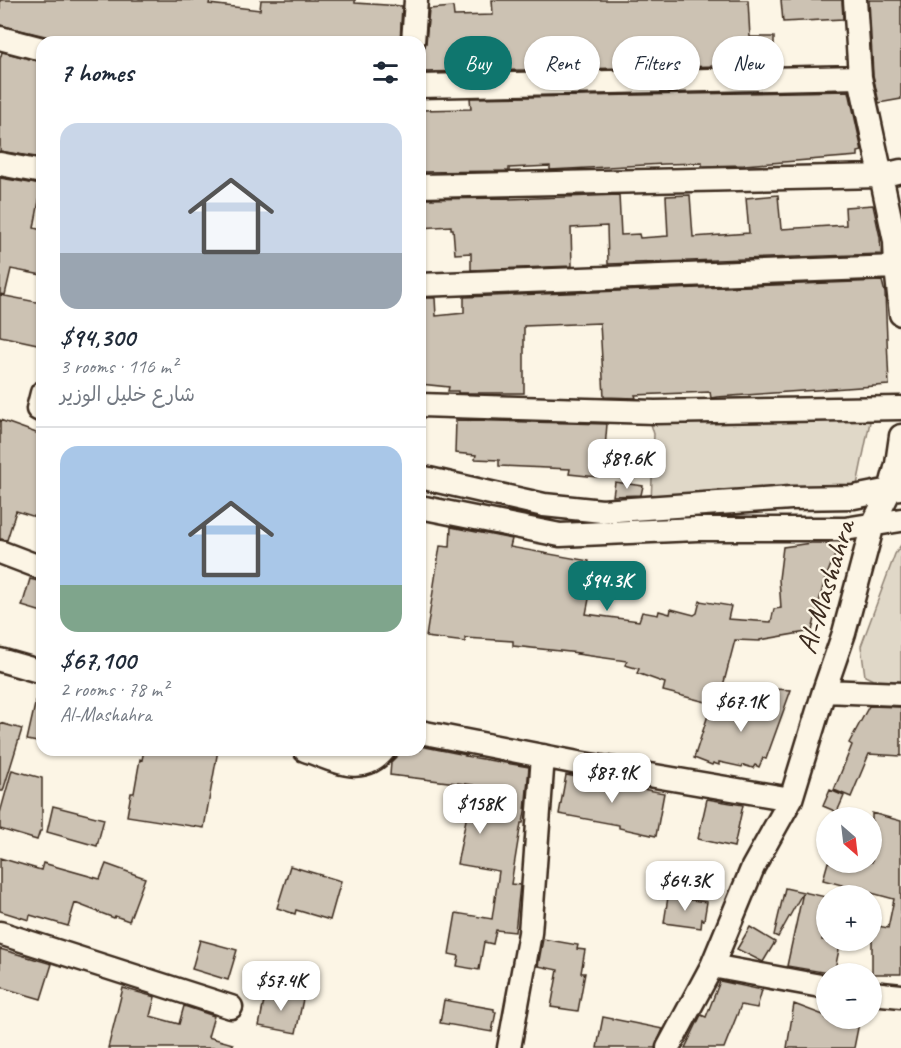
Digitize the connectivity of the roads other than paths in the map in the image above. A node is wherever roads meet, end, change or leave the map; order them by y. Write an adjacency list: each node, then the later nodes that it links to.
1 (416, 0): 3 (street)
2 (855, 0): 6 (street)
3 (413, 36)
4 (0, 38): 5 (street)
5 (36, 47)
6 (860, 77): 7 (street); 10 (street)
7 (426, 86)
8 (0, 165): 9 (street)
9 (36, 171)
10 (891, 173): 11 (street); 12 (street)
11 (426, 186)
12 (898, 241): 13 (street)
13 (896, 267): 14 (street); 15 (street)
14 (426, 285)
15 (901, 314)
16 (426, 405): 17 (street)
17 (901, 408)
18 (901, 436): 20 (street, Al-Mashahra)
19 (426, 478): 20 (street)
20 (895, 489): 23 (street, Al-Mashahra)
21 (426, 508): 23 (street)
22 (901, 520): 23 (street)
23 (873, 525): 28 (street, Al-Mashahra)
24 (0, 552): 25 (street)
25 (36, 565)
26 (0, 660): 27 (street)
27 (36, 670)
28 (824, 691): 29 (street); 34 (street, Al-Mashahra)
29 (901, 694)
30 (426, 733): 33 (street)
31 (323, 756): 32 (street)
32 (379, 756)
33 (543, 756): 34 (street); 41 (street)
34 (791, 799): 36 (street, Al-Mashahra)
35 (0, 933): 40 (street)
36 (712, 966): 37 (street); 42 (street, Al-Mashahra)
37 (816, 985)
38 (882, 994): 39 (street)
39 (901, 996)
40 (231, 1007)
41 (509, 1048)
42 (668, 1048)

